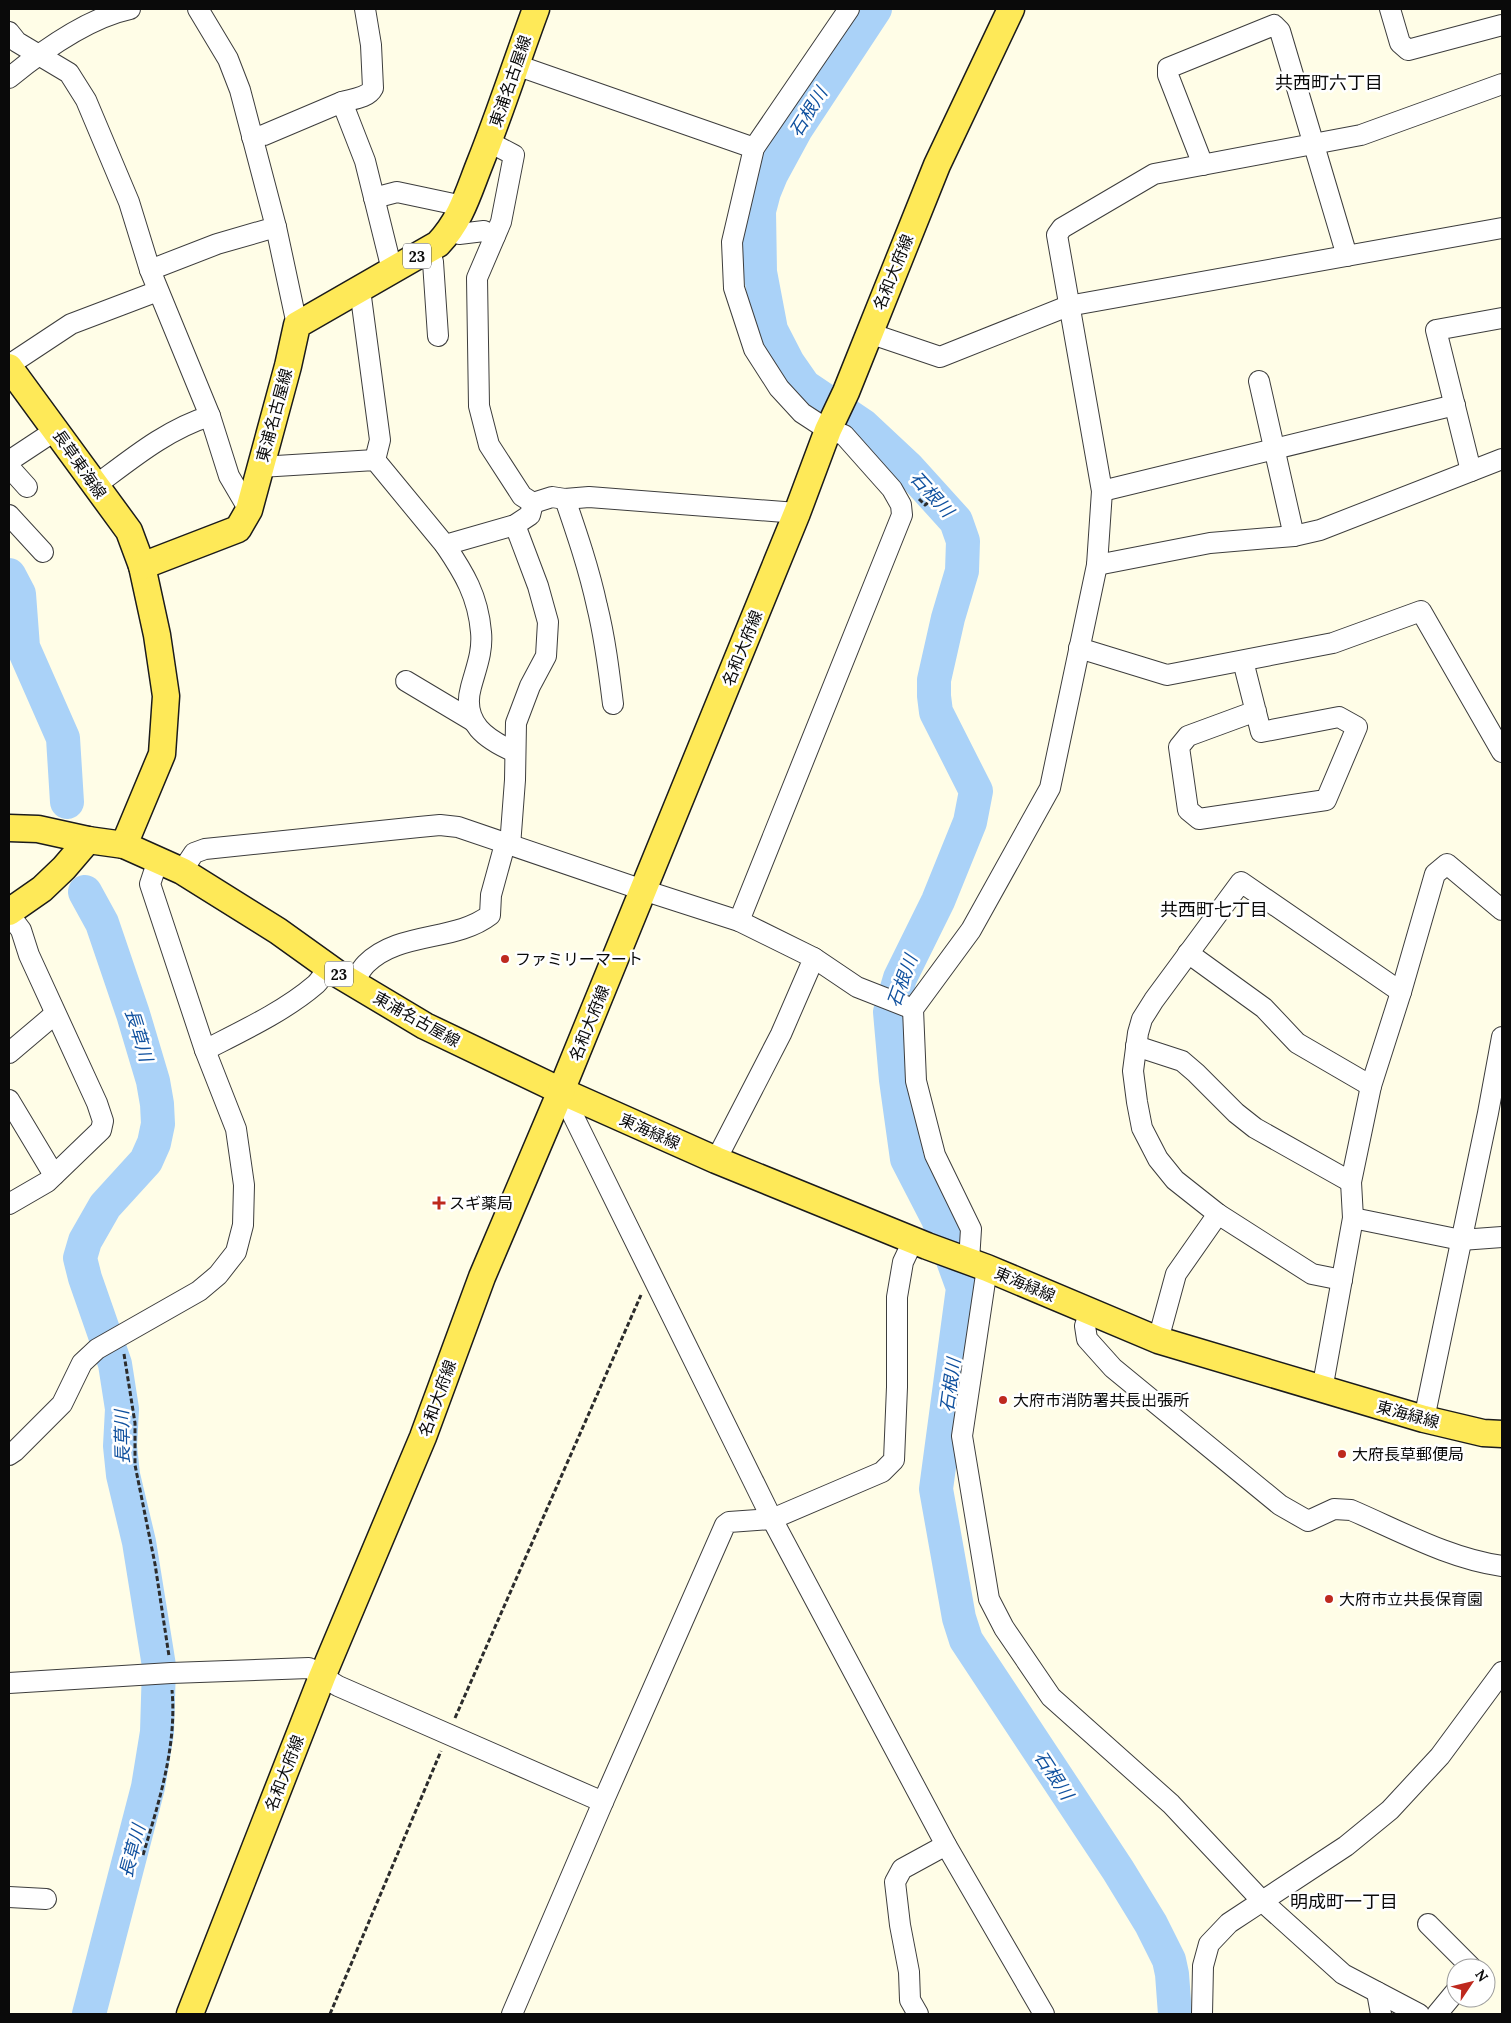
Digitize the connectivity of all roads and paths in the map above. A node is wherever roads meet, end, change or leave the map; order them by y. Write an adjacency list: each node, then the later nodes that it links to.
1 (130, 9): 10 (street)
2 (198, 9): 15 (street)
3 (365, 9): 14 (street)
4 (536, 9): 11 (main road, 東浦名古屋線 / 23)
5 (849, 9): 18 (street)
6 (1011, 9): 35 (main road, 名和大府線)
7 (1390, 9): 8 (street)
8 (1502, 26)
9 (9, 32): 10 (street)
10 (40, 56): 12 (street); 28 (street)
11 (516, 65): 16 (main road, 東浦名古屋線 / 23); 18 (street)
12 (9, 78)
13 (1502, 84): 17 (street)
14 (342, 102): 15 (street); 20 (street)
15 (252, 137): 22 (street)
16 (489, 142): 21 (main road, 東浦名古屋線 / 23); 25 (street)
17 (1313, 144): 19 (street); 19 (street); 27 (street)
18 (754, 148): 41 (street)
19 (1203, 165): 32 (street)
20 (374, 198): 21 (street); 29 (street)
21 (463, 206): 24 (main road, 東浦名古屋線 / 23)
22 (276, 227): 28 (street); 34 (street)
23 (1502, 228): 27 (street)
24 (451, 231): 25 (street); 26 (main road, 東浦名古屋線 / 23)
25 (495, 236): 56 (street)
26 (428, 249): 29 (main road, 東浦名古屋線 / 23); 36 (street)
27 (1347, 256): 32 (street)
28 (150, 270): 30 (street)
29 (392, 270): 31 (main road, 東浦名古屋線 / 23)
30 (158, 291): 37 (street); 40 (street)
31 (357, 291): 34 (main road, 東浦名古屋線 / 23); 46 (street)
32 (1068, 306): 35 (street); 53 (street)
33 (1502, 318): 39 (street)
34 (297, 325): 48 (main road, 東浦名古屋線)
35 (868, 333): 41 (main road, 名和大府線)
36 (438, 336)
37 (9, 366): 42 (main road, 長草東海線)
38 (1259, 381): 43 (street)
39 (1455, 404): 43 (street); 49 (street)
40 (210, 416): 50 (street); 57 (street)
41 (831, 424): 58 (main road, 名和大府線); 83 (street)
42 (56, 430): 45 (street); 50 (main road, 長草東海線)
43 (1274, 449): 53 (street); 61 (street)
44 (1502, 459): 49 (street)
45 (9, 460)
46 (375, 460): 48 (street); 62 (street)
47 (9, 467): 51 (street)
48 (260, 467): 57 (main road, 東浦名古屋線)
49 (1471, 471): 61 (street)
50 (94, 486): 64 (main road, 長草東海線)
51 (28, 487)
52 (943, 491): 54 (path)
53 (1102, 491): 65 (street)
54 (912, 492)
55 (566, 499): 56 (street); 58 (street); 69 (street)
56 (533, 503): 60 (street)
57 (249, 510): 64 (main road, 東浦名古屋線)
58 (797, 513): 80 (main road, 名和大府線)
59 (9, 514): 63 (street)
60 (515, 525): 62 (street); 72 (street)
61 (1294, 536): 65 (street)
62 (445, 545): 71 (street)
63 (43, 552)
64 (142, 566): 76 (main road)
65 (1097, 566): 66 (street)
66 (1079, 648): 67 (street); 89 (street)
67 (1242, 661): 70 (street); 73 (street)
68 (406, 682): 71 (street)
69 (613, 704)
70 (1256, 710): 70 (street)
71 (473, 721): 72 (street)
72 (515, 752): 77 (street)
73 (1502, 752)
74 (9, 828): 75 (main road)
75 (88, 840): 76 (main road, 東浦名古屋線 / 23); 82 (main road)
76 (124, 845): 78 (main road, 東浦名古屋線 / 23)
77 (508, 845): 79 (street); 80 (street); 87 (street)
78 (158, 860): 79 (main road, 東浦名古屋線 / 23); 93 (street)
79 (182, 871): 86 (main road, 東浦名古屋線 / 23)
80 (643, 890): 83 (street); 96 (main road, 名和大府線)
81 (1502, 910): 88 (street)
82 (9, 913): 90 (street)
83 (739, 921): 85 (street)
84 (1188, 953): 88 (street); 92 (street); 95 (street)
85 (814, 958): 89 (street); 99 (street)
86 (329, 967): 87 (main road, 東浦名古屋線 / 23); 93 (street)
87 (353, 983): 96 (main road, 東浦名古屋線 / 23)
88 (1401, 992): 95 (street)
89 (913, 1008): 108 (street)
90 (55, 1014): 94 (street); 100 (street)
91 (1502, 1036): 98 (street)
92 (1136, 1046): 101 (street); 103 (street)
93 (205, 1050): 112 (street)
94 (9, 1053)
95 (1371, 1086): 101 (street)
96 (561, 1091): 99 (main road, 東海緑線); 109 (street); 122 (main road, 名和大府線)
97 (9, 1100): 100 (street)
98 (1495, 1112): 106 (street)
99 (716, 1160): 107 (main road, 東海緑線)
100 (54, 1175): 102 (street)
101 (1350, 1182): 104 (street)
102 (9, 1204)
103 (1218, 1214): 110 (street); 113 (street)
104 (1353, 1218): 106 (street); 110 (street)
105 (1502, 1237): 106 (street)
106 (1460, 1240): 115 (street)
107 (920, 1243): 108 (main road, 東海緑線); 118 (street)
108 (975, 1263): 111 (main road, 東海緑線); 130 (street)
109 (652, 1272): 118 (street); 124 (path)
110 (1342, 1280): 114 (street)
111 (1090, 1311): 113 (main road, 東海緑線); 119 (street)
112 (120, 1336): 117 (street); 121 (path)
113 (1158, 1340): 114 (main road, 東海緑線)
114 (1322, 1390): 115 (main road, 東海緑線)
115 (1424, 1419): 116 (main road, 東海緑線)
116 (1502, 1434)
117 (9, 1455)
118 (772, 1519): 125 (street); 126 (street)
119 (1502, 1566)
120 (1502, 1672): 130 (street)
121 (171, 1673): 122 (street); 123 (street); 127 (path)
122 (322, 1677): 124 (street); 135 (main road, 名和大府線)
123 (9, 1684)
124 (448, 1735): 125 (street); 136 (path)
125 (603, 1802): 137 (street)
126 (946, 1844): 138 (street); 139 (street)
127 (143, 1855)
128 (9, 1897): 129 (street)
129 (46, 1899)
130 (1263, 1902): 133 (street); 140 (street)
131 (1428, 1924): 132 (street)
132 (1462, 1958)
133 (1377, 1992): 141 (street); 142 (street)
134 (1446, 2003): 143 (street)
135 (190, 2014)
136 (330, 2014)
137 (512, 2014)
138 (918, 2014)
139 (1044, 2014)
140 (1202, 2014)
141 (1381, 2014)
142 (1419, 2014)
143 (1437, 2014)

